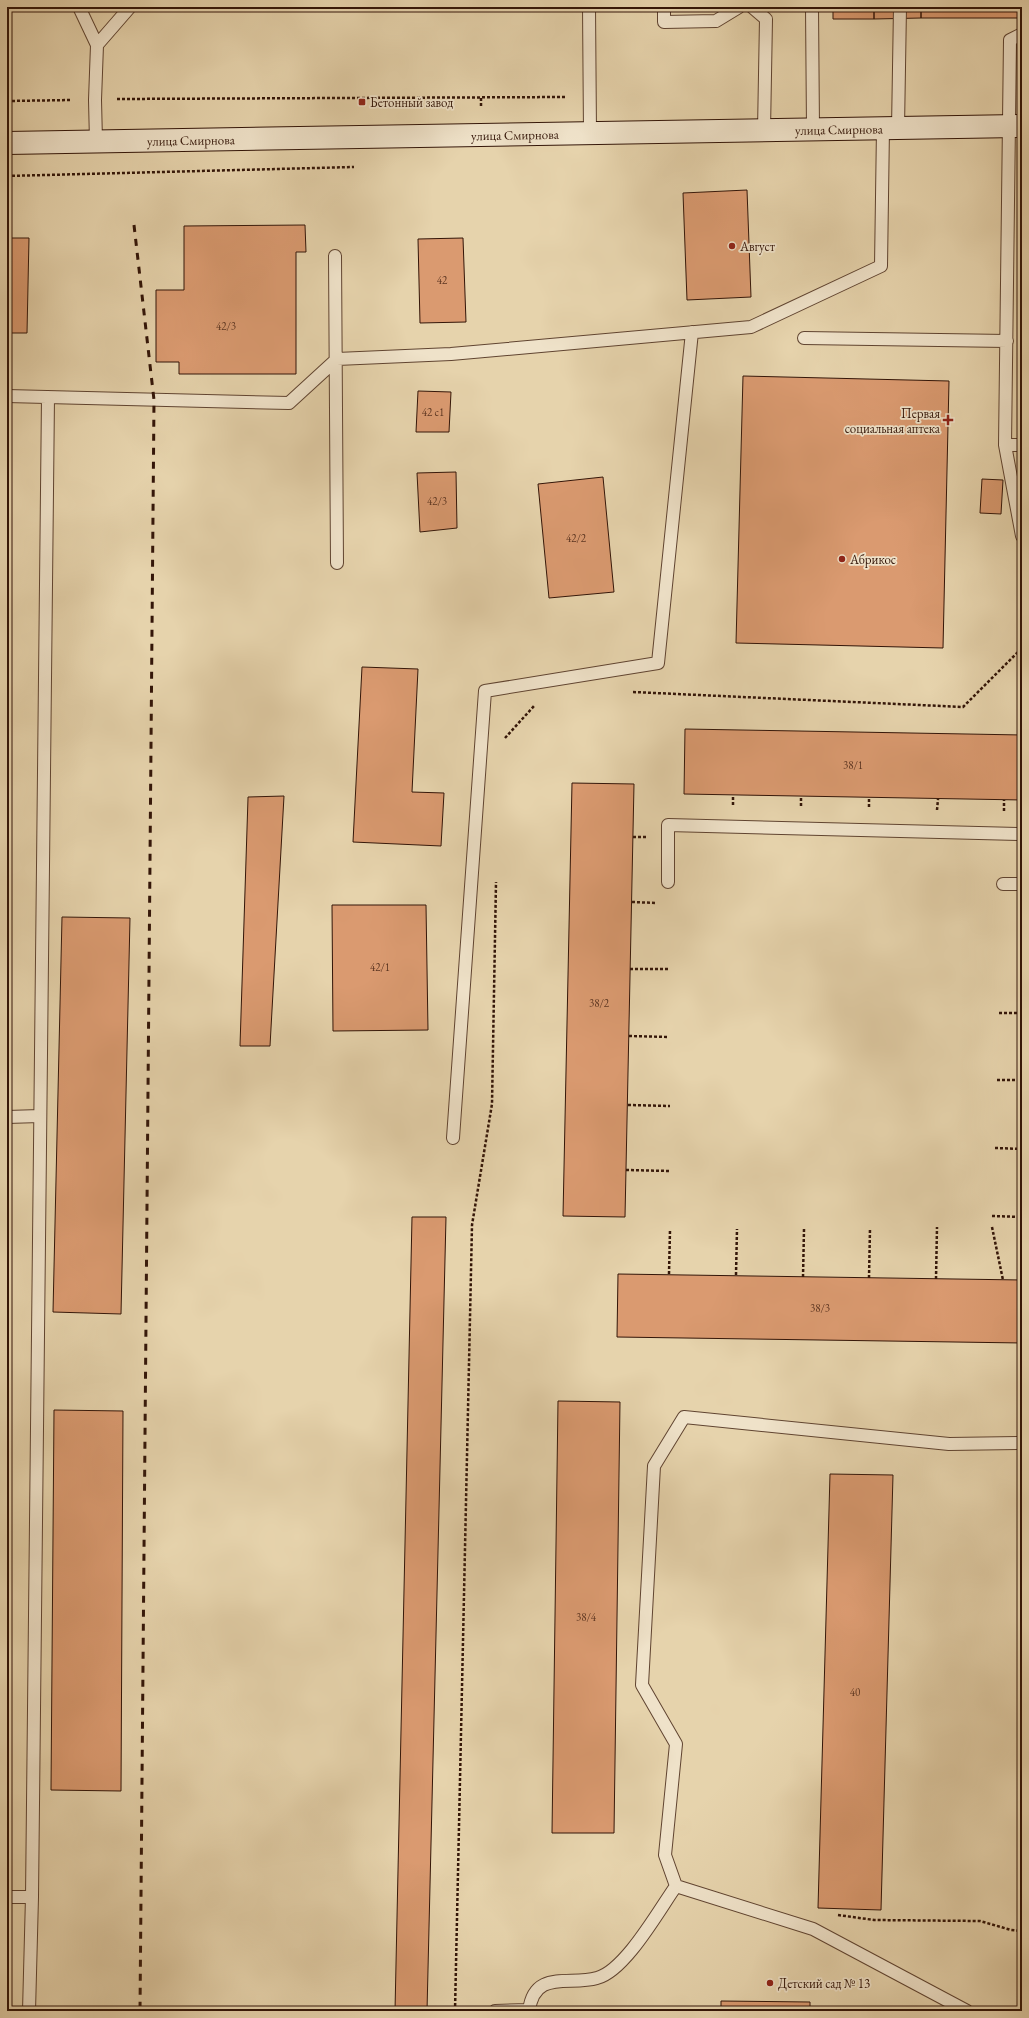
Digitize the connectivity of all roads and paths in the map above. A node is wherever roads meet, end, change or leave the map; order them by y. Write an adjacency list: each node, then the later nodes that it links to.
1 (79, 7): 10 (lane)
2 (130, 7): 10 (lane)
3 (589, 7): 11 (lane)
4 (664, 7): 5 (lane)
5 (739, 7)
6 (752, 7): 17 (lane)
7 (812, 7): 16 (lane)
8 (900, 7): 15 (lane)
9 (1022, 34): 14 (lane)
10 (97, 45): 12 (lane)
11 (590, 97): 12 (path); 18 (lane)
12 (95, 100): 13 (path); 19 (lane)
13 (7, 101)
14 (1016, 126): 15 (main road, улица Смирнова); 24 (lane)
15 (890, 128): 16 (main road, улица Смирнова); 22 (lane)
16 (813, 129): 17 (main road, улица Смирнова)
17 (764, 130): 18 (main road, улица Смирнова)
18 (590, 133): 19 (main road, улица Смирнова)
19 (96, 141): 20 (main road, улица Смирнова)
20 (7, 143)
21 (335, 256): 25 (lane)
22 (692, 332): 25 (lane); 55 (lane)
23 (804, 338): 24 (lane)
24 (1007, 341): 28 (lane)
25 (337, 360): 27 (lane); 31 (lane)
26 (7, 396): 27 (lane)
27 (48, 397): 53 (lane)
28 (1005, 445): 29 (lane); 30 (lane)
29 (1022, 445)
30 (1022, 536)
31 (337, 563)
32 (1022, 648): 33 (path)
33 (630, 692)
34 (535, 705): 35 (path)
35 (504, 739)
36 (1022, 834): 38 (lane)
37 (496, 880): 82 (path)
38 (668, 882)
39 (1003, 884): 40 (lane)
40 (1022, 884)
41 (632, 902): 42 (path)
42 (661, 903)
43 (630, 969): 44 (path)
44 (669, 969)
45 (1000, 1013): 46 (path)
46 (1022, 1013)
47 (629, 1036): 48 (path)
48 (669, 1037)
49 (997, 1080): 50 (path)
50 (1022, 1080)
51 (628, 1105): 52 (path)
52 (670, 1106)
53 (40, 1116): 54 (lane); 77 (lane)
54 (7, 1117)
55 (453, 1138)
56 (995, 1148): 57 (path)
57 (1022, 1149)
58 (626, 1170): 59 (path)
59 (670, 1171)
60 (992, 1216): 61 (path)
61 (1022, 1217)
62 (937, 1227): 72 (path)
63 (992, 1227): 73 (path)
64 (870, 1228): 71 (path)
65 (737, 1229): 69 (path)
66 (804, 1229): 70 (path)
67 (670, 1230): 68 (path)
68 (669, 1274)
69 (736, 1275)
70 (803, 1277)
71 (870, 1278)
72 (936, 1279)
73 (1003, 1280)
74 (1022, 1443): 75 (lane)
75 (676, 1886): 80 (lane); 84 (lane)
76 (7, 1897): 77 (lane)
77 (32, 1897): 81 (lane)
78 (835, 1915): 79 (path)
79 (1022, 1931)
80 (529, 2010): 83 (lane)
81 (29, 2011)
82 (455, 2011)
83 (495, 2011)
84 (967, 2011)

